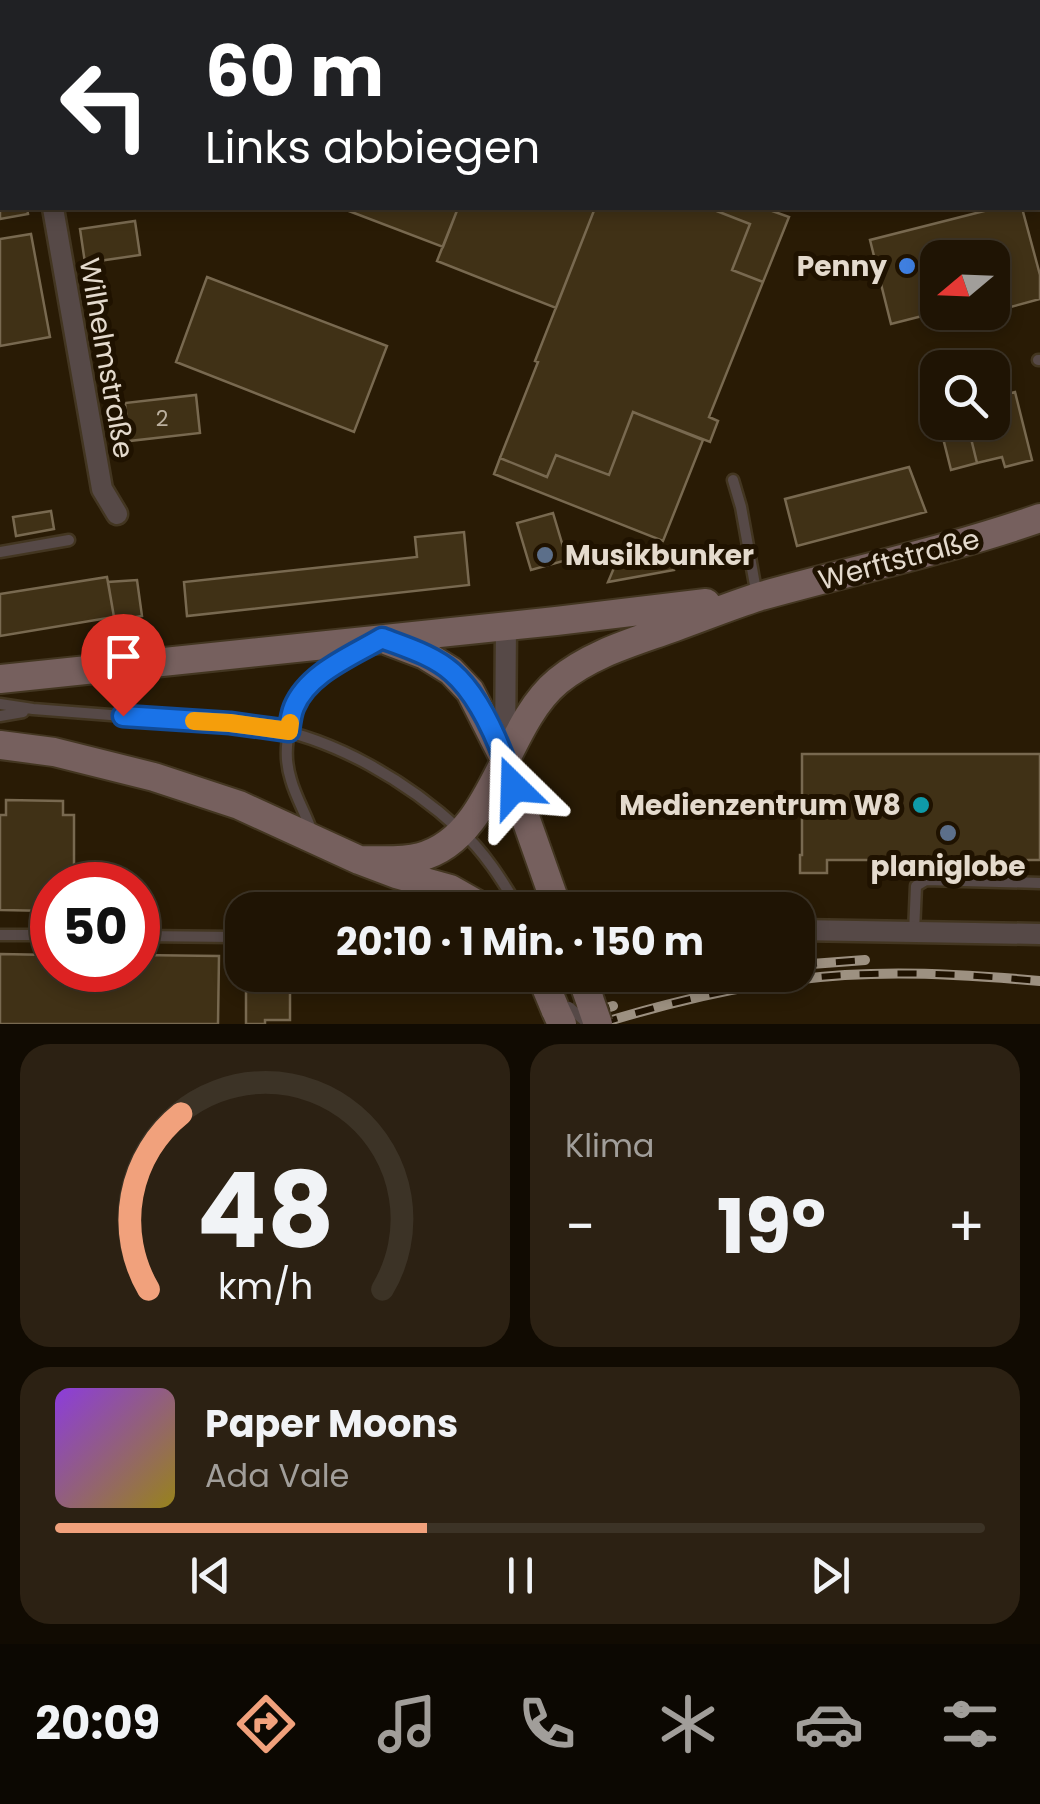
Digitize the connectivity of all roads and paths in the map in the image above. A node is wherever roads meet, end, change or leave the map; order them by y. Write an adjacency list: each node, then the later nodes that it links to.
1 (54, 210): 3 (street, Wilhelmstraße)
2 (734, 480): 7 (lane)
3 (118, 514)
4 (1040, 518): 7 (main road, Werftstraße)
5 (69, 540): 6 (lane)
6 (0, 552)
7 (757, 597): 8 (main road, Werftstraße); 16 (main road, Werftstraße)
8 (506, 626): 9 (main road, Werftstraße); 16 (street, Werftstraße)
9 (382, 638): 10 (main road, Werftstraße); 14 (lane); 16 (main road, Werftstraße)
10 (0, 679)
11 (0, 702): 12 (lane)
12 (33, 709): 13 (lane); 14 (lane)
13 (0, 716)
14 (289, 731): 17 (lane); 18 (lane)
15 (0, 746): 18 (main road, Werftstraße)
16 (506, 760): 17 (main road, Werftstraße); 23 (main road)
17 (462, 832): 19 (main road, Werftstraße); 22 (lane)
18 (316, 840): 19 (main road, Werftstraße)
19 (359, 860): 21 (main road, Werftstraße)
20 (1040, 884): 25 (lane)
21 (455, 892)
22 (508, 892)
23 (552, 892)
24 (815, 930): 25 (street)
25 (914, 932): 26 (street)
26 (1040, 934)
27 (0, 935): 28 (lane)
28 (30, 936)
29 (160, 936): 30 (lane)
30 (225, 938)
31 (558, 992): 32 (main road)
32 (577, 1011)

